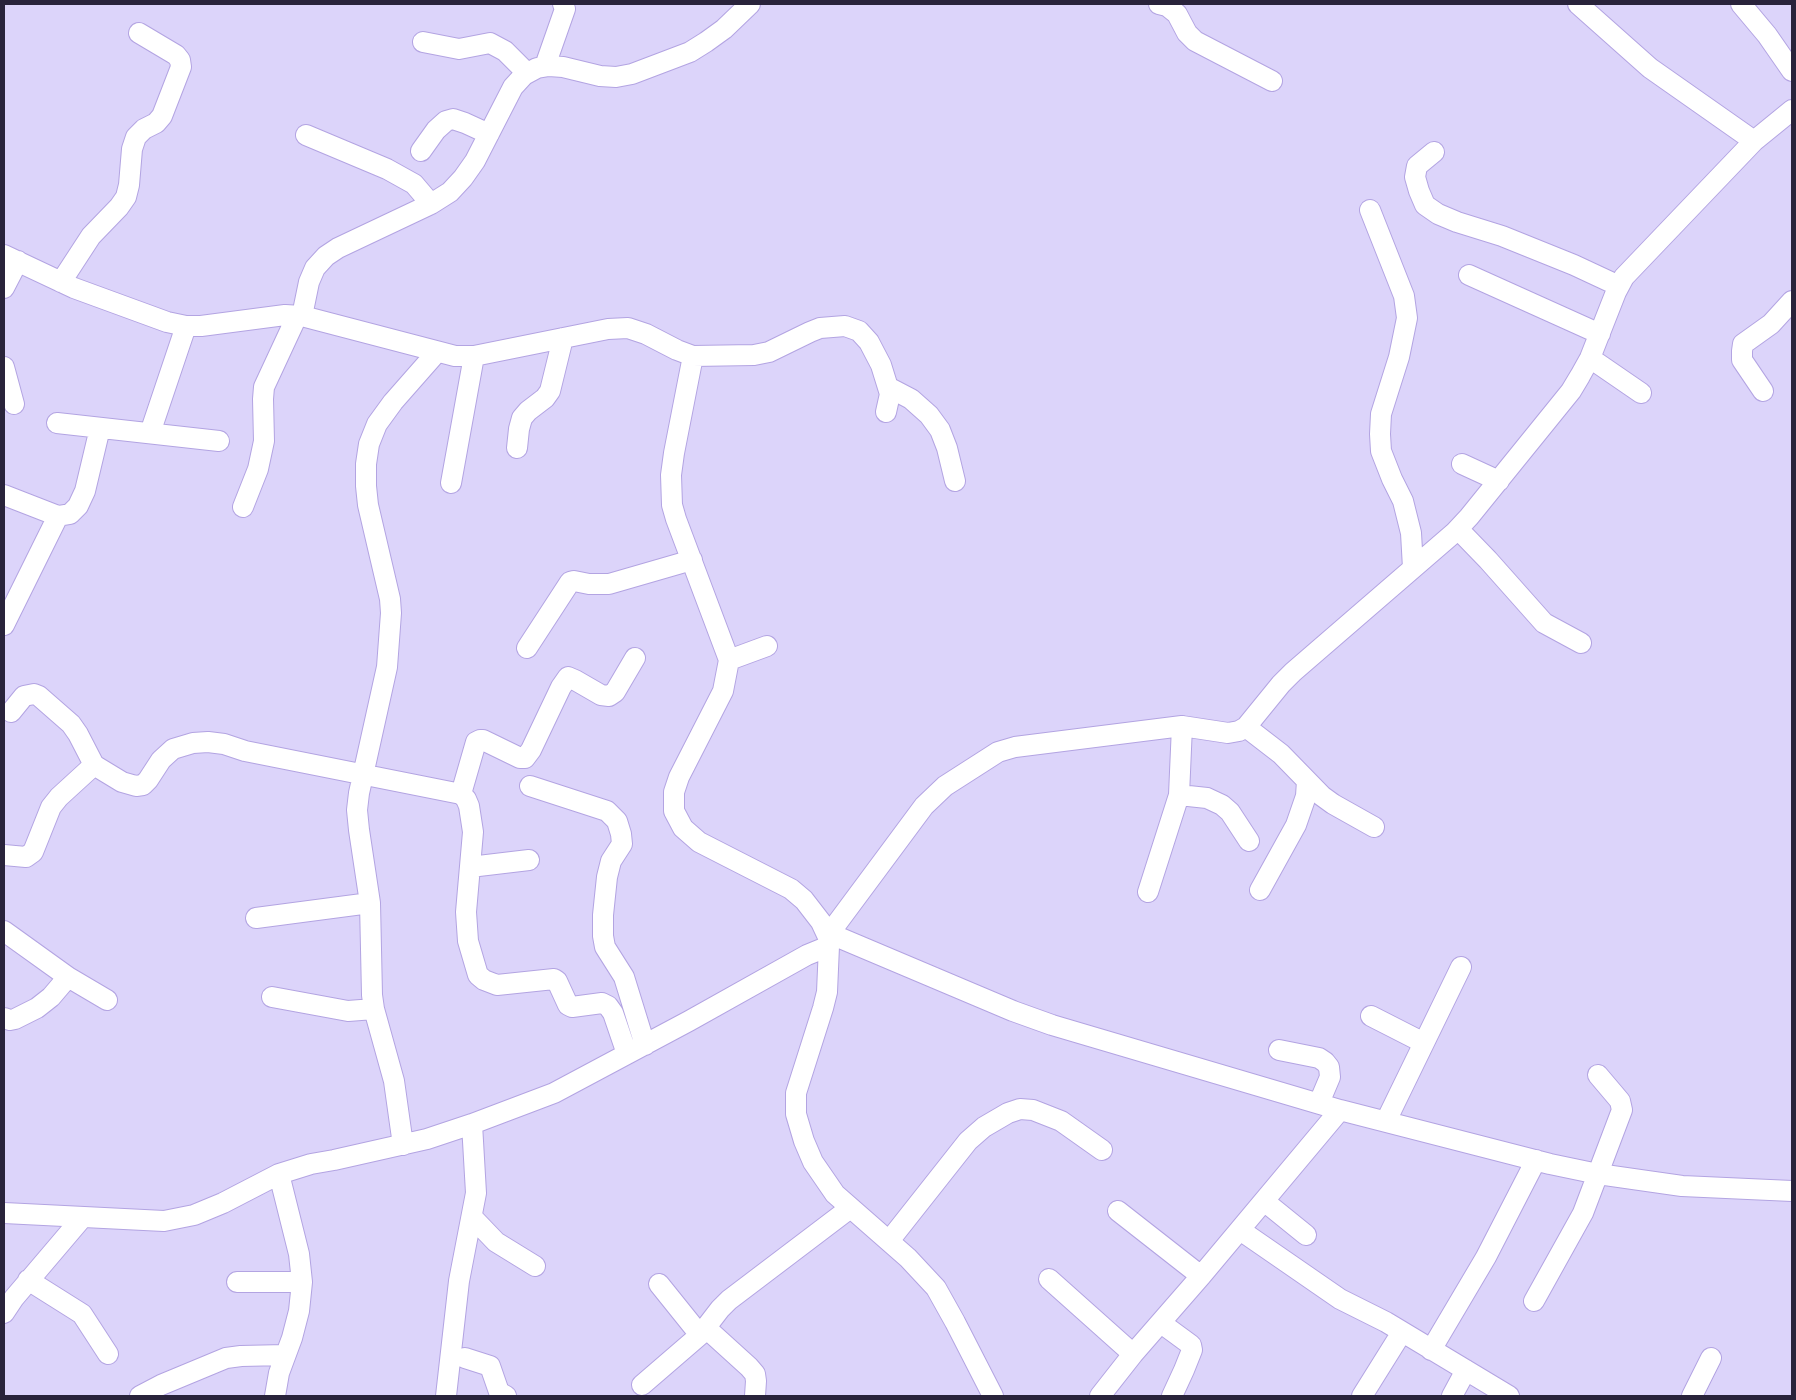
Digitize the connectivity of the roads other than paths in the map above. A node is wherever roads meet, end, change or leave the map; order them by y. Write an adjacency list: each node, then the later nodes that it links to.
1 (563, 4): 8 (street)
2 (750, 4): 8 (street)
3 (1159, 4): 10 (street)
4 (1578, 4): 14 (street)
5 (1741, 4): 9 (street)
6 (139, 33): 21 (street)
7 (423, 42): 8 (street)
8 (536, 70): 12 (street)
9 (1792, 71)
10 (1272, 81)
11 (1792, 110): 14 (street)
12 (488, 134): 15 (street); 17 (street)
13 (306, 135): 17 (street)
14 (1754, 141): 22 (street)
15 (420, 151)
16 (1434, 152): 22 (street)
17 (431, 204): 25 (street)
18 (1370, 210): 53 (street)
19 (11, 258): 21 (street); 23 (street)
20 (1468, 275): 27 (street)
21 (61, 282): 26 (street)
22 (1619, 286): 27 (street)
23 (4, 288)
24 (1792, 301): 35 (street)
25 (299, 316): 26 (street); 29 (street); 49 (street)
26 (186, 326): 41 (street)
27 (1600, 334): 32 (street)
28 (563, 338): 30 (street); 31 (street); 43 (street)
29 (437, 352): 30 (street); 64 (street)
30 (474, 356): 47 (street)
31 (693, 356): 34 (street); 52 (street)
32 (1590, 358): 36 (street); 46 (street)
33 (4, 367): 37 (street)
34 (888, 387): 38 (street); 45 (street)
35 (1763, 391)
36 (1641, 393)
37 (14, 404)
38 (886, 412)
39 (56, 423): 40 (street)
40 (100, 428): 41 (street); 50 (street)
41 (150, 433): 42 (street)
42 (219, 441)
43 (517, 448)
44 (1462, 464): 46 (street)
45 (955, 481)
46 (1499, 481): 51 (street)
47 (452, 483)
48 (4, 495): 50 (street)
49 (243, 507)
50 (58, 516): 54 (street)
51 (1458, 529): 53 (street); 55 (street)
52 (692, 560): 57 (street); 59 (street)
53 (1413, 568): 62 (street)
54 (4, 625)
55 (1580, 643)
56 (767, 646): 59 (street)
57 (527, 648)
58 (635, 658): 67 (street)
59 (729, 660): 79 (street)
60 (11, 712): 63 (street)
61 (1182, 726): 62 (street); 68 (street); 79 (street)
62 (1246, 727): 65 (street)
63 (94, 765): 64 (street); 71 (street)
64 (364, 774): 67 (street); 76 (street)
65 (1307, 781): 69 (street); 74 (street)
66 (530, 786): 88 (street)
67 (461, 794): 73 (street)
68 (1179, 795): 70 (street); 75 (street)
69 (1374, 827)
70 (1250, 841)
71 (4, 855)
72 (529, 860): 73 (street)
73 (470, 867): 90 (street)
74 (1260, 890)
75 (1148, 892)
76 (370, 903): 77 (street); 84 (street)
77 (256, 918)
78 (4, 931): 81 (street)
79 (828, 937): 88 (street); 92 (street); 103 (street)
80 (1461, 967): 87 (street)
81 (68, 977): 83 (street); 86 (street)
82 (272, 996): 84 (street)
83 (107, 1000)
84 (374, 1009): 96 (street)
85 (1371, 1016): 87 (street)
86 (4, 1018)
87 (1424, 1043): 94 (street)
88 (645, 1045): 90 (street)
89 (1279, 1050): 92 (street)
90 (627, 1054): 95 (street)
91 (1598, 1075): 100 (street)
92 (1320, 1103): 93 (street)
93 (1340, 1110): 94 (street); 102 (street)
94 (1386, 1121): 98 (street)
95 (472, 1124): 96 (street); 106 (street)
96 (403, 1145): 99 (street)
97 (1102, 1150): 110 (street)
98 (1536, 1160): 100 (street); 123 (street)
99 (279, 1174): 107 (street); 116 (street)
100 (1598, 1174): 101 (street); 118 (street)
101 (1792, 1191)
102 (1264, 1202): 108 (street); 109 (street)
103 (849, 1208): 110 (street); 121 (street)
104 (1118, 1211): 112 (street)
105 (4, 1213): 107 (street)
106 (472, 1217): 111 (street); 127 (street)
107 (82, 1218): 114 (street)
108 (1240, 1230): 112 (street); 122 (street)
109 (1306, 1235)
110 (889, 1242): 136 (street)
111 (535, 1266)
112 (1201, 1276): 120 (street)
113 (1049, 1279): 125 (street)
114 (28, 1280): 119 (street); 124 (street)
115 (237, 1282): 116 (street)
116 (302, 1282): 126 (street)
117 (659, 1284): 121 (street)
118 (1534, 1301)
119 (4, 1313)
120 (1161, 1323): 125 (street); 138 (street)
121 (703, 1331): 130 (street); 131 (street)
122 (1402, 1332): 123 (street); 139 (street)
123 (1430, 1350): 129 (street)
124 (108, 1354)
125 (1133, 1354): 137 (street)
126 (285, 1355): 132 (street); 133 (street)
127 (457, 1357): 134 (street); 135 (street)
128 (1711, 1358): 142 (street)
129 (1466, 1370): 140 (street); 141 (street)
130 (642, 1385)
131 (751, 1394)
132 (140, 1396)
133 (275, 1396)
134 (446, 1396)
135 (506, 1396)
136 (993, 1396)
137 (1100, 1396)
138 (1172, 1396)
139 (1362, 1396)
140 (1452, 1396)
141 (1509, 1396)
142 (1692, 1396)

